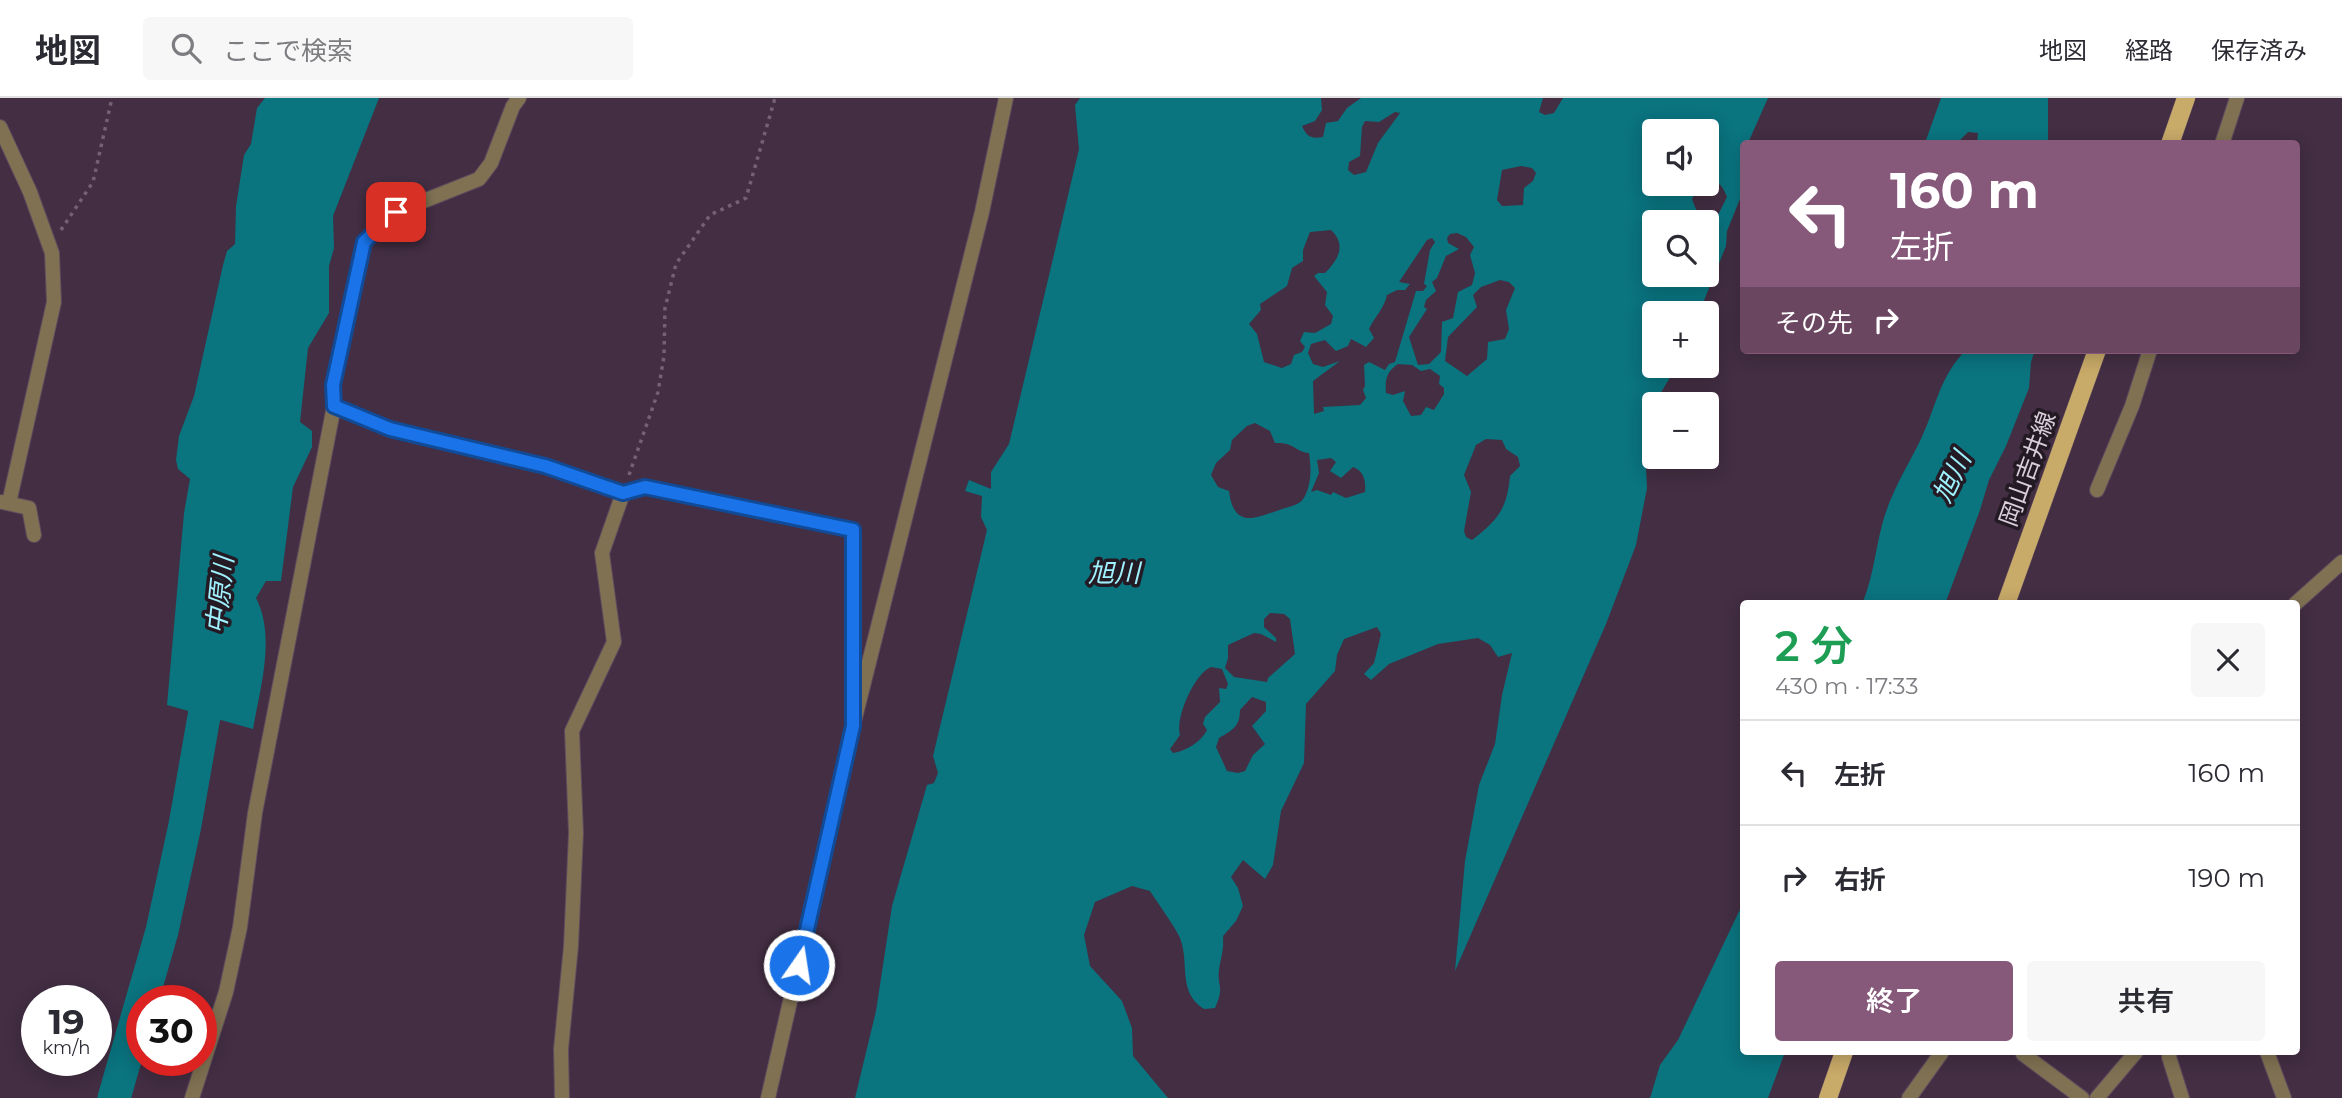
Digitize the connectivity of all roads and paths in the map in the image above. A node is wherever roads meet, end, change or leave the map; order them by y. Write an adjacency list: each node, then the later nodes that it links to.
1 (112, 98): 10 (path)
2 (519, 98): 13 (street)
3 (775, 98): 15 (path)
4 (1006, 98): 21 (street)
5 (2186, 98): 8 (main road)
6 (2237, 98): 9 (street)
7 (0, 127): 10 (street)
8 (2171, 140)
9 (2223, 140)
10 (50, 246): 16 (street)
11 (2096, 354): 19 (main road, 岡山吉井線)
12 (2149, 354): 14 (street)
13 (334, 406): 15 (street); 28 (street)
14 (2097, 490)
15 (623, 493): 21 (street); 29 (street)
16 (4, 503): 17 (street)
17 (34, 535)
18 (2342, 562): 20 (street)
19 (2007, 600)
20 (2299, 600)
21 (853, 726): 30 (street)
22 (1843, 1055): 31 (main road)
23 (1940, 1055): 32 (street)
24 (2024, 1055): 33 (street)
25 (2133, 1055): 34 (street)
26 (2167, 1055): 35 (street)
27 (2268, 1055): 36 (street)
28 (192, 1098)
29 (562, 1098)
30 (768, 1098)
31 (1828, 1098)
32 (1909, 1098)
33 (2082, 1098)
34 (2097, 1098)
35 (2182, 1098)
36 (2284, 1098)

